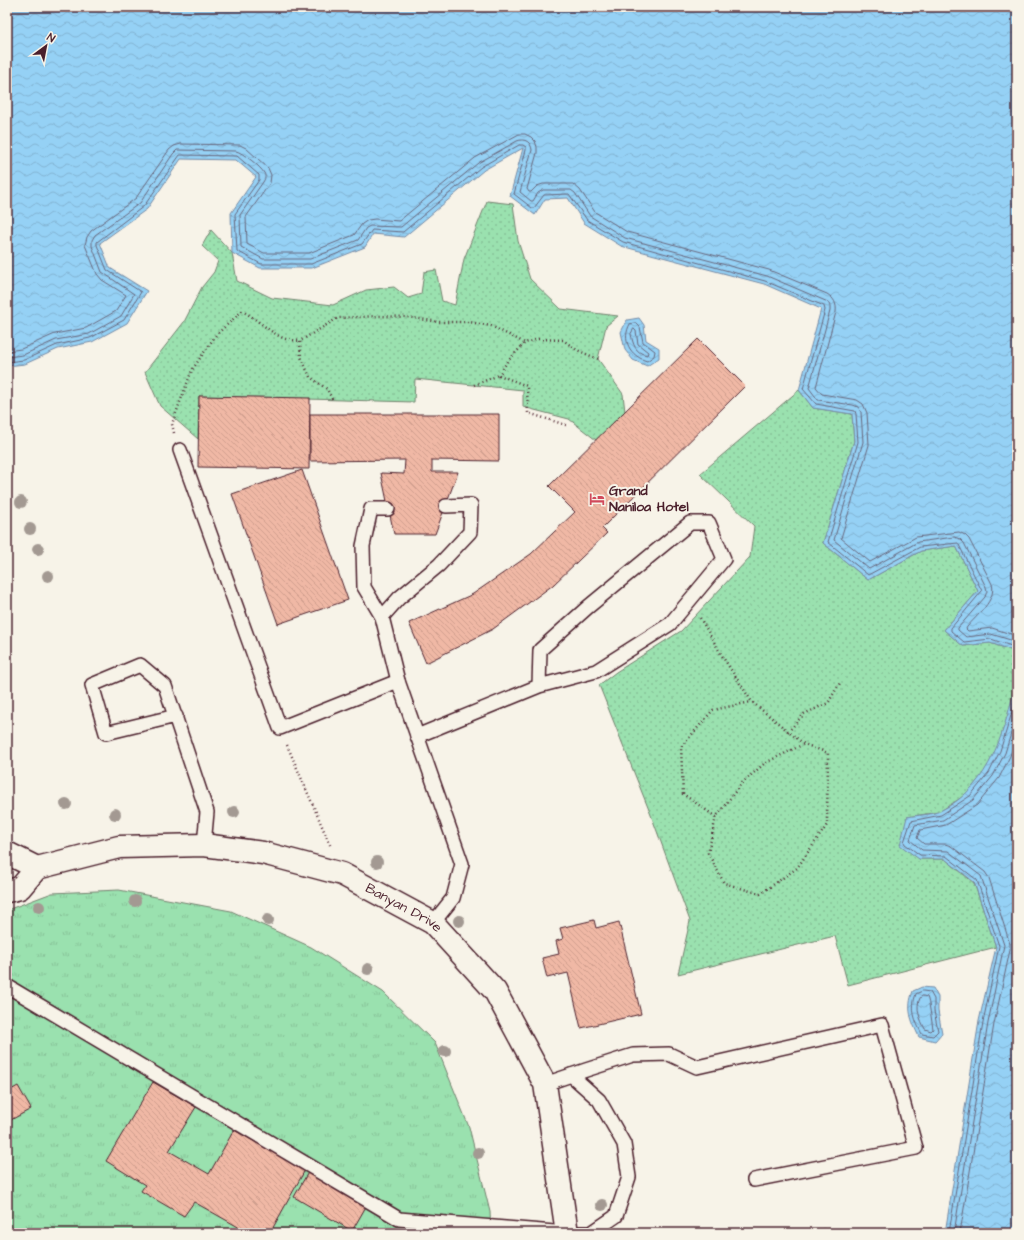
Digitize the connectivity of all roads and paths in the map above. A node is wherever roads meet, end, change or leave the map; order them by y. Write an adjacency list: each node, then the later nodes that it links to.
1 (300, 341): 2 (path); 6 (path); 8 (path)
2 (525, 343): 3 (path); 4 (path)
3 (598, 359)
4 (498, 375): 5 (path); 7 (path)
5 (474, 385)
6 (332, 399)
7 (566, 425)
8 (180, 450): 18 (lane)
9 (446, 506): 12 (lane)
10 (388, 509): 12 (lane)
11 (690, 601): 15 (lane); 15 (lane); 16 (path)
12 (382, 617): 13 (lane)
13 (398, 681): 18 (lane); 20 (lane)
14 (840, 683): 19 (path)
15 (539, 686): 20 (lane)
16 (752, 702): 19 (path); 22 (path)
17 (176, 716): 17 (lane); 23 (lane)
18 (280, 728): 26 (path)
19 (788, 732): 21 (path)
20 (417, 736): 28 (lane)
21 (804, 744): 22 (path); 22 (path)
22 (716, 817)
23 (204, 845): 25 (street, Banyan Drive); 26 (street, Banyan Drive)
24 (7, 852): 25 (street)
25 (37, 868): 27 (street)
26 (342, 874): 28 (street, Banyan Drive)
27 (7, 891)
28 (432, 923): 31 (street, Banyan Drive)
29 (7, 986): 33 (lane)
30 (571, 1075): 31 (lane); 32 (lane); 33 (lane)
31 (545, 1084): 33 (street, Banyan Drive)
32 (754, 1180)
33 (567, 1233)

